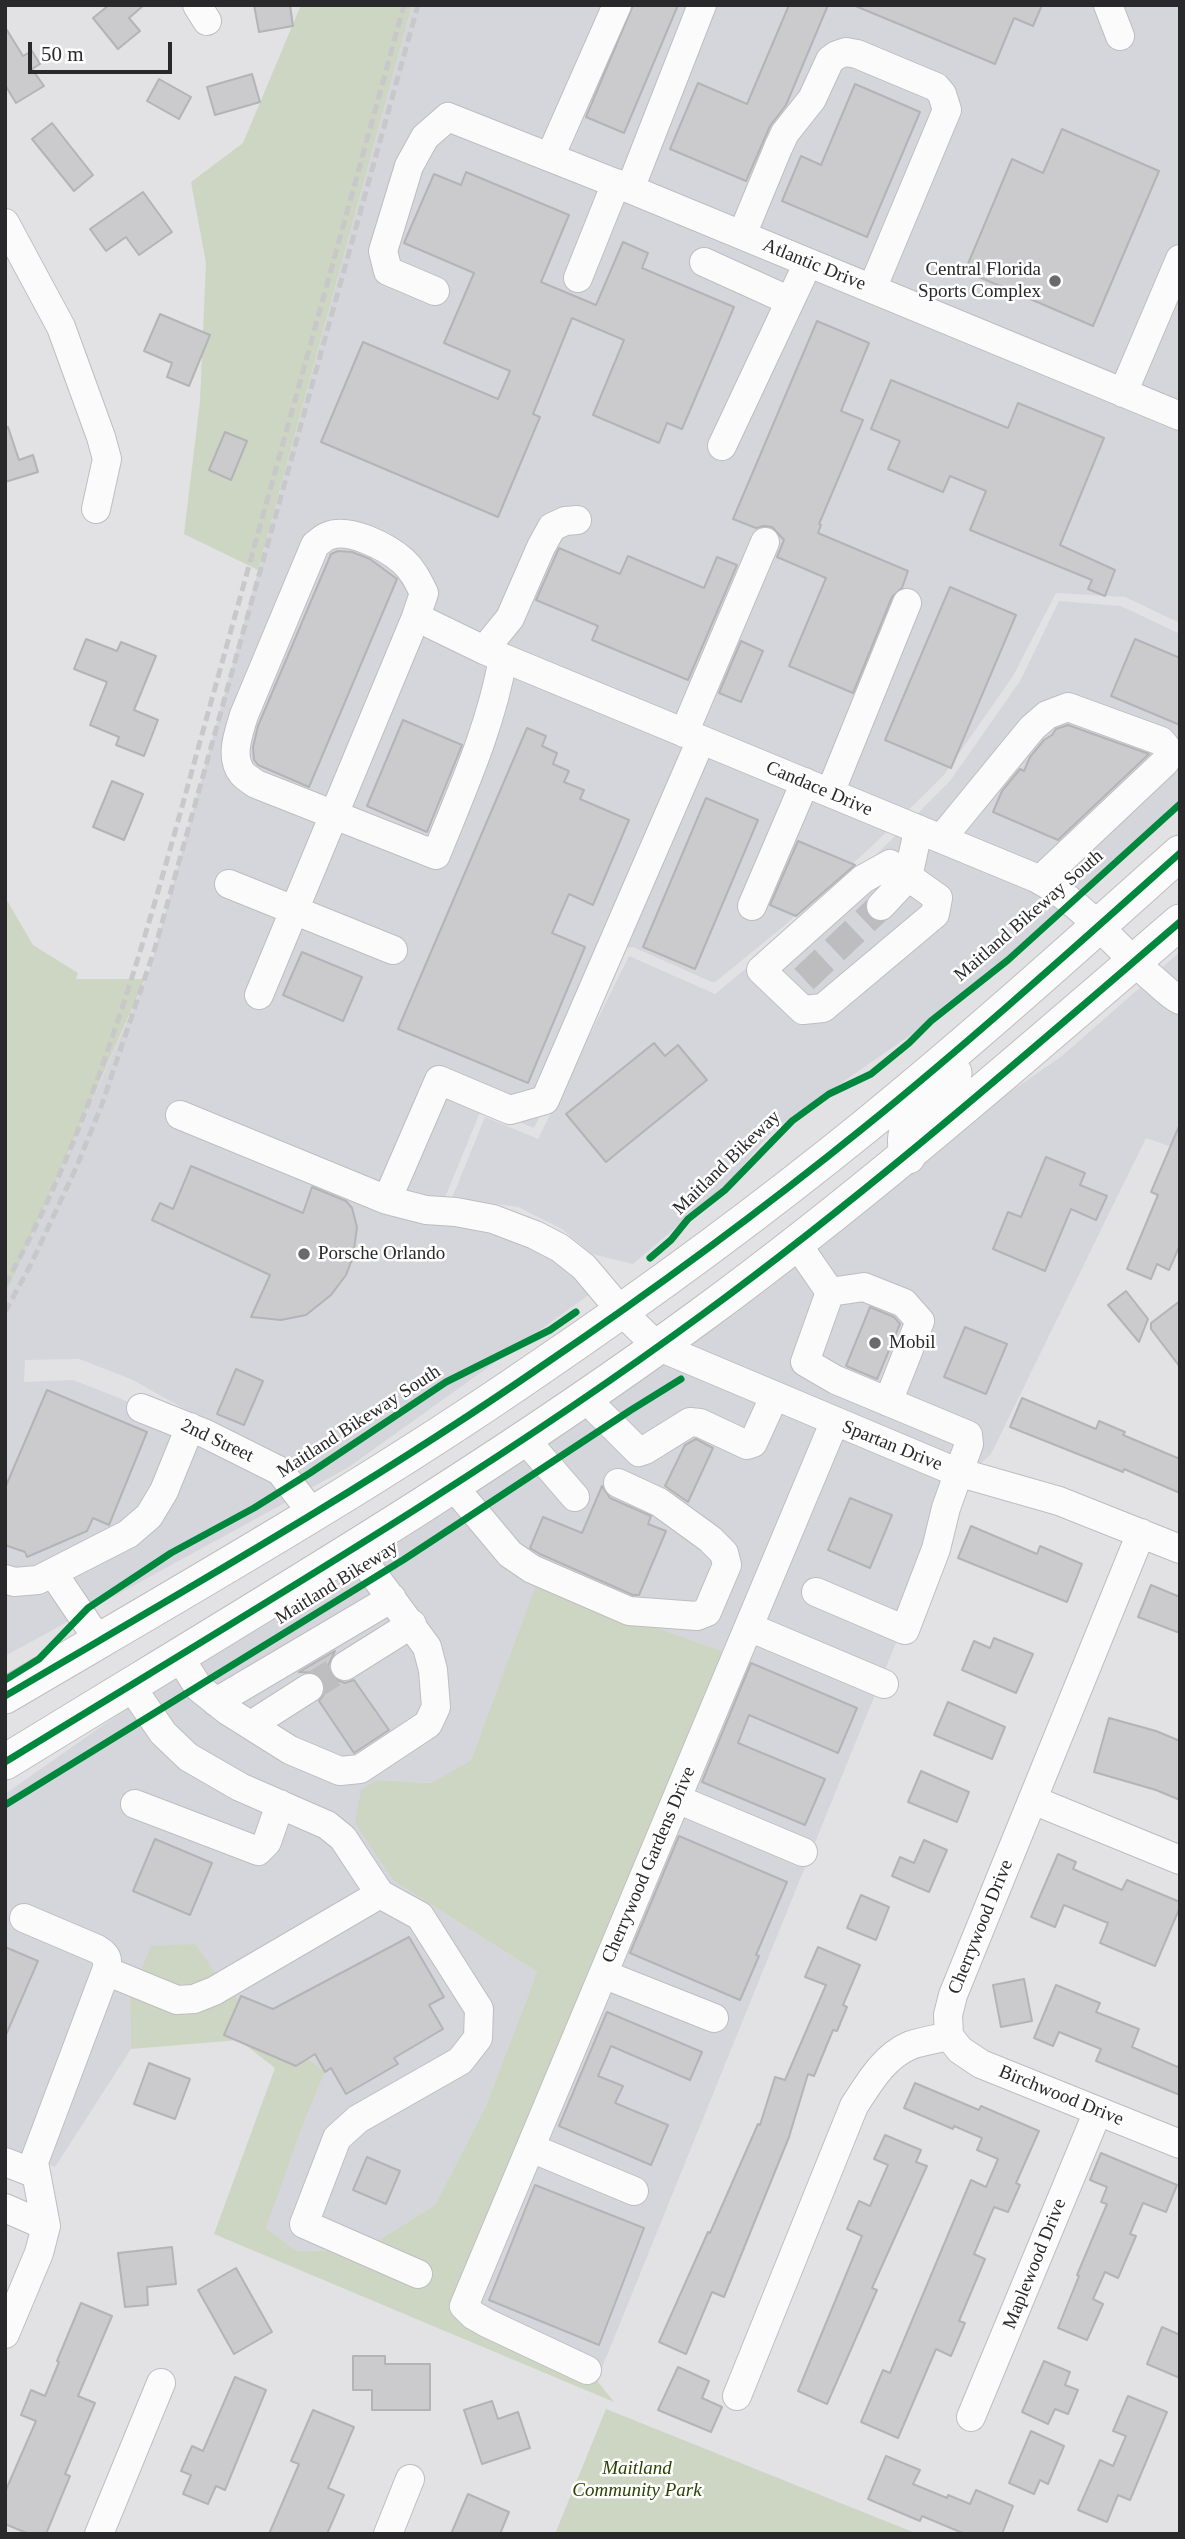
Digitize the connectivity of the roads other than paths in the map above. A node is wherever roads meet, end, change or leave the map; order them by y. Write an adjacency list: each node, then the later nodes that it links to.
1 (617, 5): 5 (street)
2 (702, 5): 6 (street)
3 (1108, 5): 4 (street)
4 (1120, 36)
5 (550, 157): 6 (street, Atlantic Drive); 14 (street, Atlantic Drive)
6 (623, 186): 8 (street, Atlantic Drive); 12 (street)
7 (5, 223): 19 (street)
8 (742, 235): 11 (street, Atlantic Drive); 13 (street)
9 (1180, 259): 16 (street)
10 (704, 262): 15 (street)
11 (808, 263): 13 (street, Atlantic Drive); 15 (street)
12 (578, 278)
13 (872, 289): 16 (street, Atlantic Drive)
14 (435, 291)
15 (790, 300): 18 (street)
16 (1123, 393): 17 (street, Atlantic Drive)
17 (1180, 416)
18 (722, 446)
19 (96, 509)
20 (577, 520): 24 (street)
21 (765, 542): 25 (street)
22 (907, 603): 27 (street)
23 (416, 617): 24 (street, Candace Drive); 28 (street); 28 (street)
24 (493, 654): 25 (street, Candace Drive); 28 (street)
25 (692, 736): 27 (street, Candace Drive); 46 (street)
26 (1173, 747): 29 (street); 32 (street)
27 (817, 788): 29 (street, Candace Drive); 34 (street)
28 (332, 814): 36 (street)
29 (929, 835): 31 (street); 32 (street, Candace Drive)
30 (1180, 853): 38 (main road)
31 (908, 877): 31 (street); 35 (street)
32 (1040, 880): 38 (street, Candace Drive)
33 (229, 884): 36 (street)
34 (752, 906)
35 (881, 906)
36 (292, 911): 39 (street); 41 (street)
37 (1179, 923): 40 (main road)
38 (1100, 925): 40 (street, Candace Drive); 43 (main road)
39 (393, 950)
40 (1133, 961): 42 (street, Candace Drive); 45 (main road)
41 (258, 995)
42 (1180, 1000)
43 (988, 1024): 45 (main road); 49 (main road)
44 (180, 1115): 46 (street, Spartan Drive)
45 (908, 1156): 47 (main road)
46 (387, 1200): 49 (street, Spartan Drive)
47 (797, 1244): 48 (street); 50 (main road)
48 (830, 1292): 53 (street); 53 (street)
49 (621, 1311): 50 (street, Spartan Drive); 62 (main road)
50 (657, 1346): 51 (main road); 52 (street, Spartan Drive)
51 (584, 1397): 52 (street); 57 (main road)
52 (774, 1397): 55 (street, Spartan Drive)
53 (888, 1402): 58 (street)
54 (141, 1408): 56 (street, 2nd Street)
55 (834, 1423): 58 (street, Spartan Drive); 71 (street, Cherrywood Gardens Drive)
56 (190, 1427): 62 (street, 2nd Street); 66 (street)
57 (524, 1438): 60 (main road); 61 (street)
58 (959, 1473): 63 (street, Spartan Drive); 68 (street)
59 (618, 1483): 60 (street)
60 (453, 1486): 64 (main road)
61 (575, 1497)
62 (313, 1514): 72 (main road)
63 (1141, 1533): 65 (street, Spartan Drive); 83 (street, Cherrywood Drive)
64 (354, 1548): 69 (street); 73 (main road)
65 (1180, 1549)
66 (53, 1573): 67 (street); 72 (street)
67 (5, 1579)
68 (816, 1592)
69 (392, 1598): 70 (street); 79 (street)
70 (412, 1624): 74 (street); 80 (street)
71 (749, 1627): 75 (street); 82 (street, Cherrywood Gardens Drive)
72 (99, 1641): 78 (main road)
73 (178, 1655): 76 (main road); 79 (street)
74 (345, 1666)
75 (884, 1684)
76 (130, 1685): 81 (main road); 85 (street)
77 (309, 1688): 80 (street)
78 (5, 1696)
79 (216, 1702): 80 (street)
80 (251, 1725)
81 (5, 1762)
82 (677, 1799): 86 (street); 91 (street, Cherrywood Gardens Drive)
83 (1033, 1800): 87 (street); 93 (street, Cherrywood Drive)
84 (135, 1804): 85 (street)
85 (280, 1804): 88 (street)
86 (803, 1852)
87 (1180, 1860)
88 (380, 1894): 90 (street); 102 (street)
89 (24, 1918): 90 (street)
90 (106, 1971): 98 (street)
91 (603, 1974): 92 (street); 96 (street, Cherrywood Gardens Drive)
92 (714, 2018)
93 (949, 2036): 94 (street, Birchwood Drive); 106 (street)
94 (1098, 2111): 95 (street, Birchwood Drive); 107 (street, Maplewood Drive)
95 (1180, 2144)
96 (531, 2148): 99 (street); 104 (street, Cherrywood Gardens Drive)
97 (5, 2162): 98 (street)
98 (35, 2168): 101 (street)
99 (634, 2191)
100 (5, 2207): 101 (street)
101 (46, 2226): 103 (street)
102 (418, 2274)
103 (5, 2334)
104 (587, 2370)
105 (161, 2383): 109 (street)
106 (737, 2396)
107 (971, 2417)
108 (410, 2479): 110 (street)
109 (99, 2534)
110 (388, 2534)

